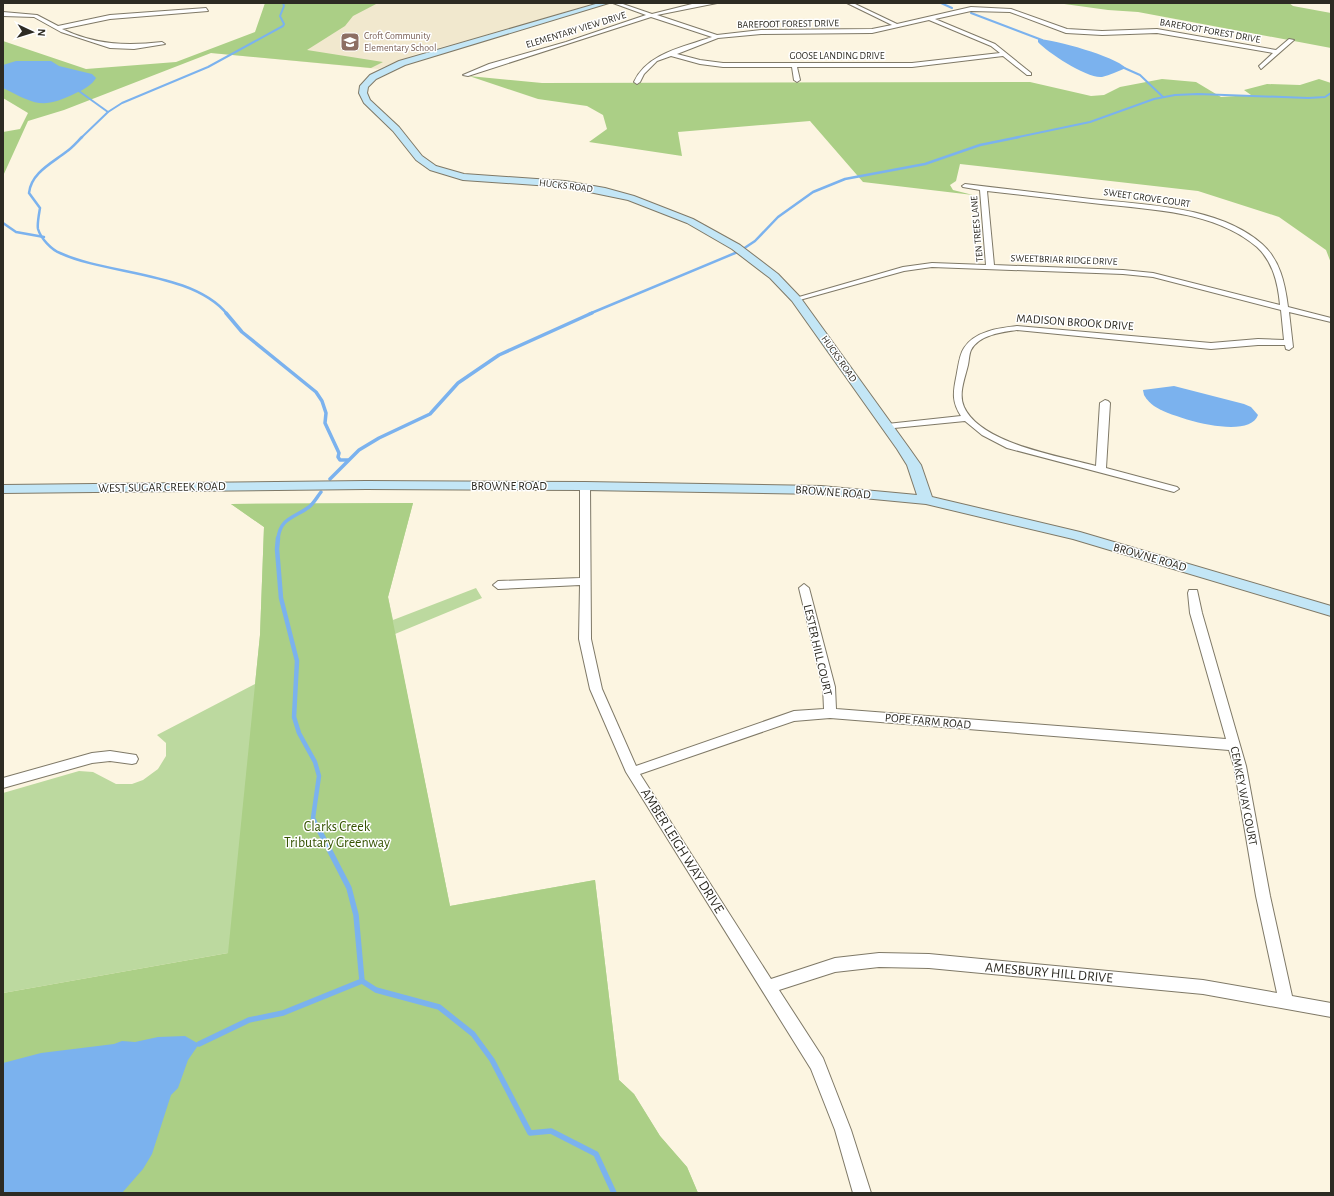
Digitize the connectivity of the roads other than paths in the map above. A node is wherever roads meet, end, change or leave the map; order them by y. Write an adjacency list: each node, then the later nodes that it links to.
1 (606, 3): 26 (main road, HUCKS ROAD)
2 (615, 3): 7 (street)
3 (715, 3): 7 (street, ELEMENTARY VIEW DRIVE)
4 (849, 3): 9 (street)
5 (206, 10): 10 (street)
6 (3, 14): 10 (street)
7 (654, 15): 11 (street); 20 (street, ELEMENTARY VIEW DRIVE)
8 (929, 18): 9 (street, BAREFOOT FOREST DRIVE); 14 (street, BAREFOOT FOREST DRIVE); 16 (street)
9 (898, 26): 11 (street, BAREFOOT FOREST DRIVE)
10 (58, 28): 13 (street)
11 (717, 37): 15 (street, BAREFOOT FOREST DRIVE)
12 (1291, 40): 14 (street)
13 (162, 44)
14 (1276, 52): 18 (street)
15 (671, 54): 17 (street, GOOSE LANDING DRIVE); 22 (street, BAREFOOT FOREST DRIVE)
16 (1004, 54): 17 (street, GOOSE LANDING DRIVE); 19 (street)
17 (794, 65): 21 (street)
18 (1261, 67)
19 (1029, 74)
20 (466, 75)
21 (797, 80)
22 (637, 82)
23 (965, 186): 24 (street, SWEET GROVE COURT)
24 (983, 189): 25 (street, TEN TREES LANE); 27 (street, SWEET GROVE COURT)
25 (990, 267): 26 (street, SWEETBRIAR RIDGE DRIVE); 27 (street, SWEETBRIAR RIDGE DRIVE)
26 (796, 299): 32 (main road, HUCKS ROAD)
27 (1284, 308): 28 (street, SWEETBRIAR RIDGE DRIVE); 29 (street, SWEET GROVE COURT)
28 (1331, 320)
29 (1288, 345): 31 (street, MADISON BROOK DRIVE)
30 (1105, 403): 33 (street)
31 (967, 418): 32 (street); 33 (street, MADISON BROOK DRIVE)
32 (887, 427): 38 (main road, HUCKS ROAD)
33 (1101, 470): 37 (street, MADISON BROOK DRIVE)
34 (320, 485): 35 (main road, BROWNE ROAD); 36 (main road, WEST SUGAR CREEK ROAD)
35 (585, 486): 38 (main road, BROWNE ROAD); 39 (street, AMBER LEIGH WAY DRIVE)
36 (3, 489)
37 (1174, 489)
38 (926, 500): 43 (main road, BROWNE ROAD)
39 (585, 581): 40 (street); 47 (street, AMBER LEIGH WAY DRIVE)
40 (498, 585)
41 (804, 588): 44 (street, LESTER HILL COURT)
42 (1193, 593): 45 (street, CEMKEY WAY COURT)
43 (1331, 610)
44 (830, 713): 45 (street, POPE FARM ROAD); 47 (street, POPE FARM ROAD)
45 (1234, 745): 50 (street, CEMKEY WAY COURT)
46 (132, 759): 48 (street)
47 (632, 772): 49 (street, AMBER LEIGH WAY DRIVE)
48 (3, 783)
49 (768, 988): 50 (street, AMESBURY HILL DRIVE); 52 (street, AMBER LEIGH WAY DRIVE)
50 (1286, 1002): 51 (street, AMESBURY HILL DRIVE)
51 (1331, 1010)
52 (862, 1193)

